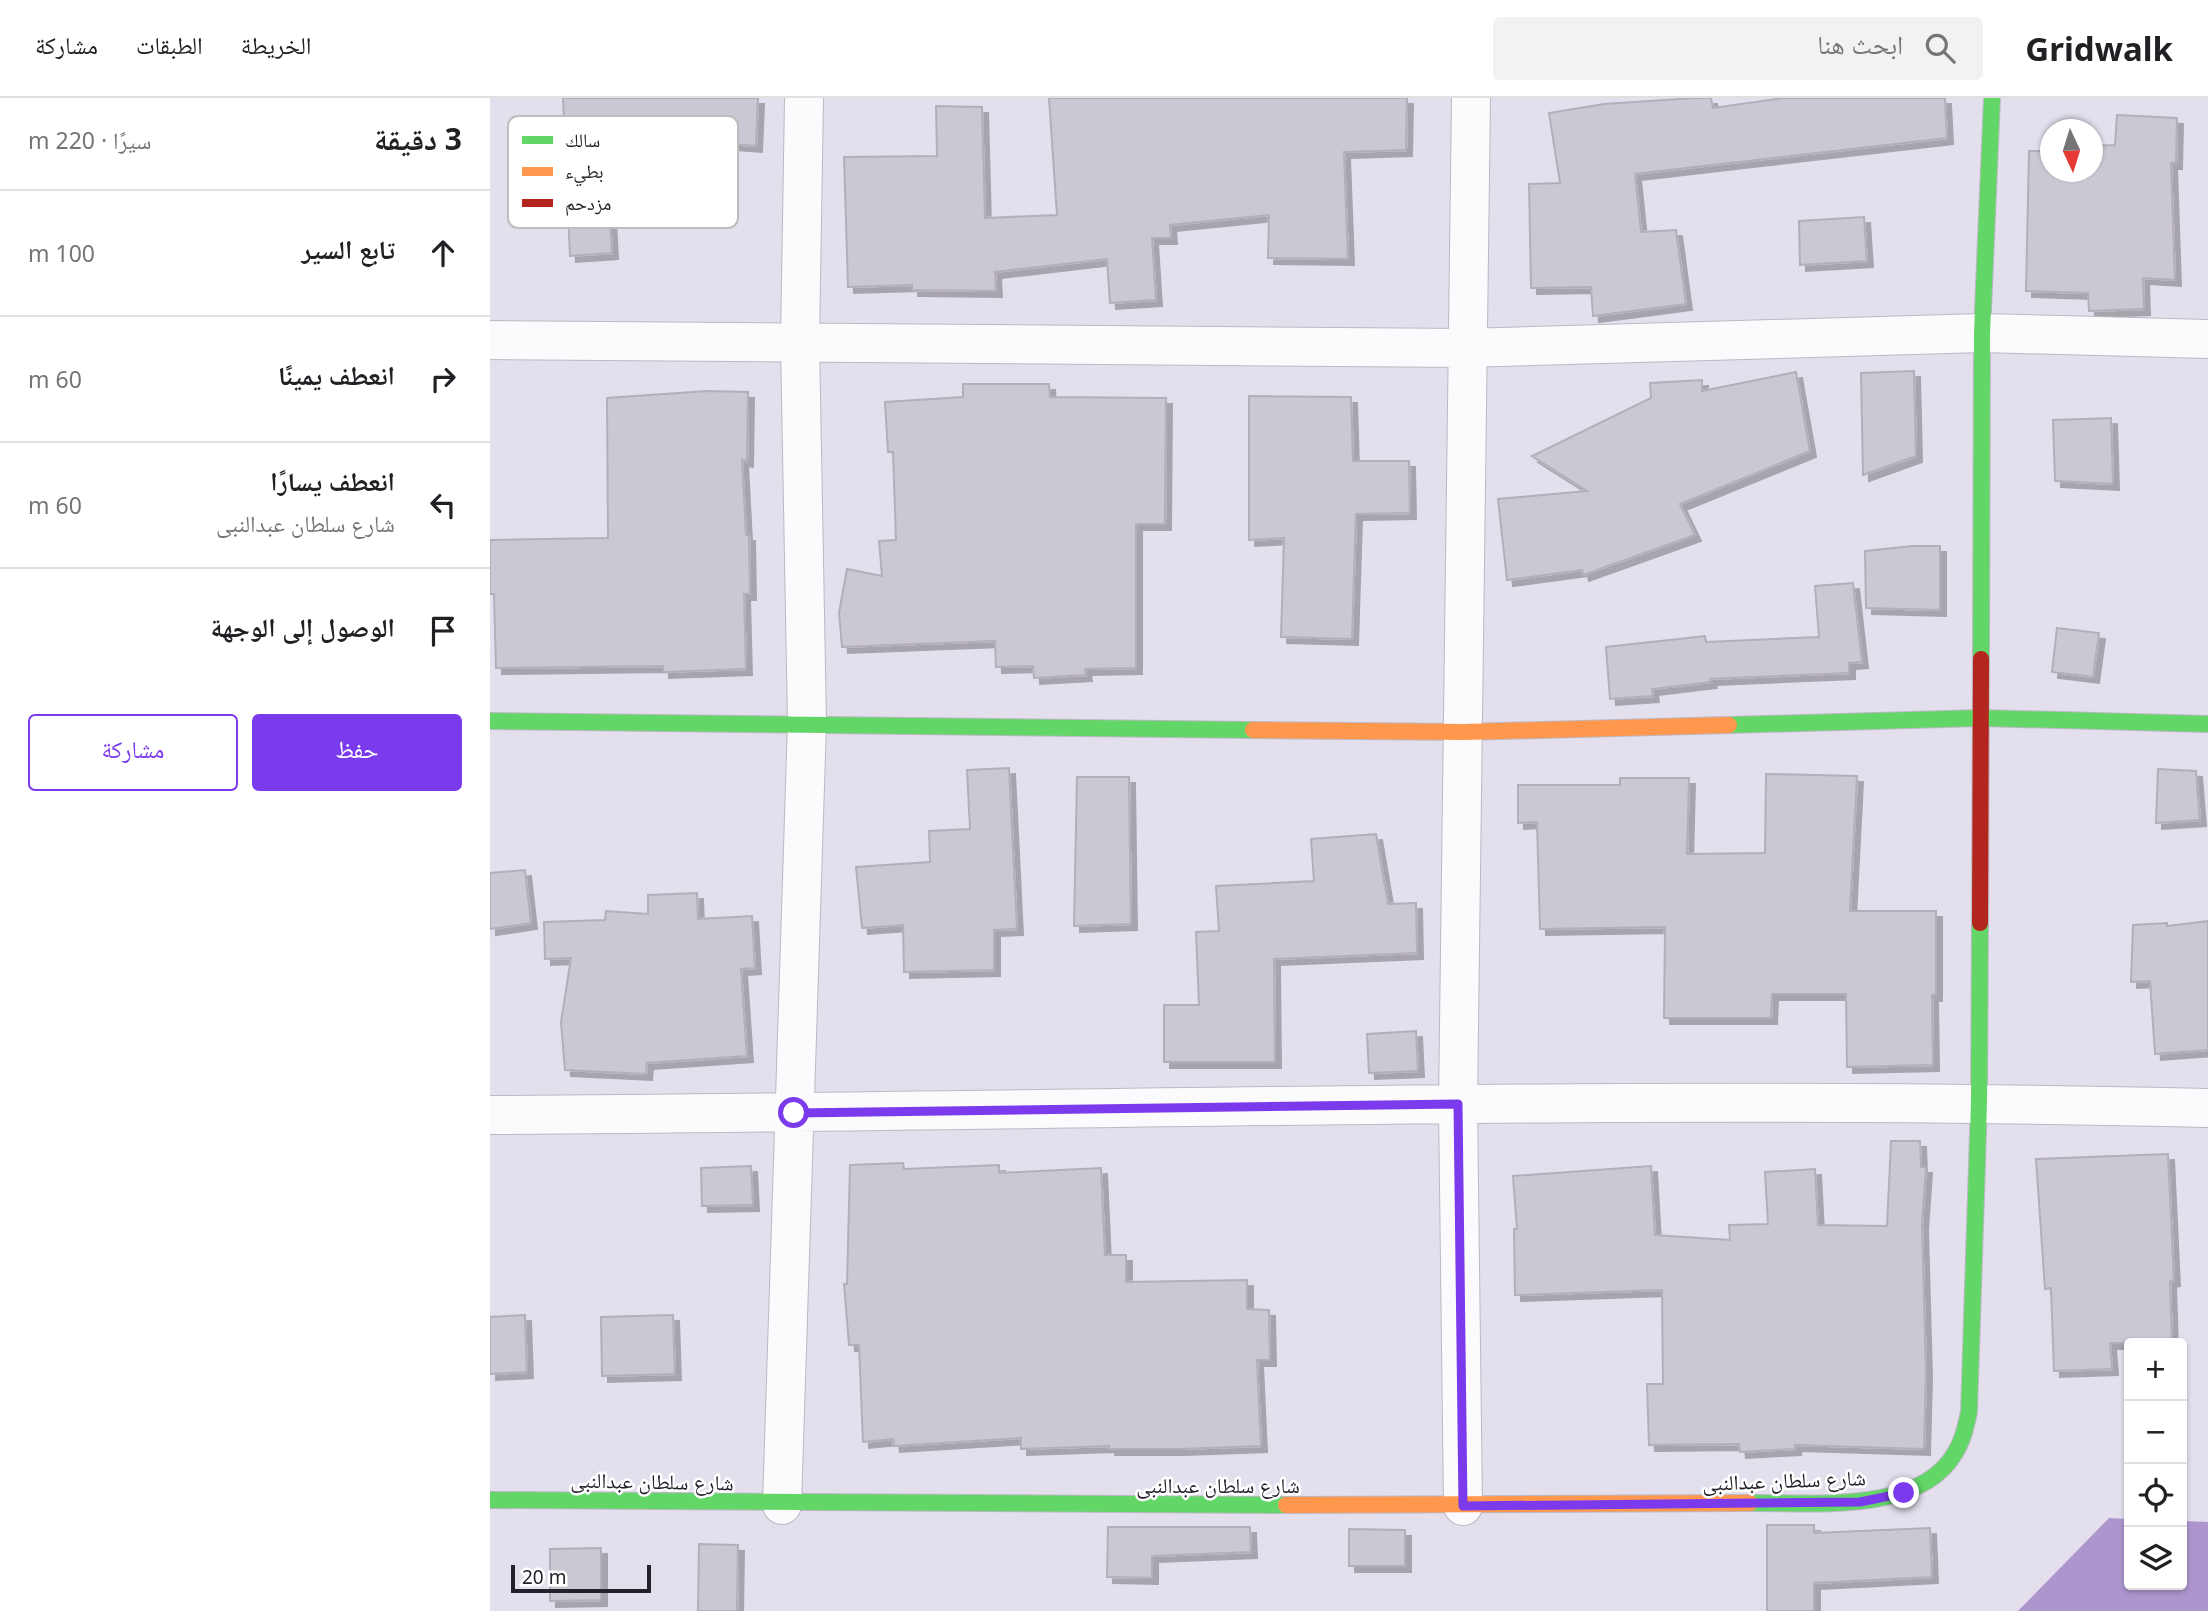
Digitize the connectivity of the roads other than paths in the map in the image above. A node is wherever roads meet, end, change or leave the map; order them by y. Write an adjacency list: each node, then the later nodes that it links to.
1 (804, 98): 7 (street)
2 (1471, 98): 8 (street)
3 (1992, 98): 4 (street)
4 (1982, 333): 5 (street); 8 (street); 9 (street)
5 (2208, 339)
6 (490, 340): 7 (street)
7 (800, 342): 8 (street); 11 (street)
8 (1466, 348): 13 (street)
9 (1981, 718): 12 (street); 13 (street); 14 (street)
10 (490, 721): 11 (street)
11 (807, 723): 13 (street); 17 (street)
12 (2208, 724)
13 (1464, 732): 15 (street)
14 (1979, 1102): 15 (street); 16 (street); 21 (street, شارع سلطان عبدالنبى)
15 (1458, 1104): 17 (street); 21 (street)
16 (2208, 1108)
17 (794, 1113): 18 (street); 20 (street)
18 (490, 1115)
19 (490, 1500): 20 (street, شارع سلطان عبدالنبى)
20 (782, 1504): 21 (street, شارع سلطان عبدالنبى)
21 (1463, 1506)

